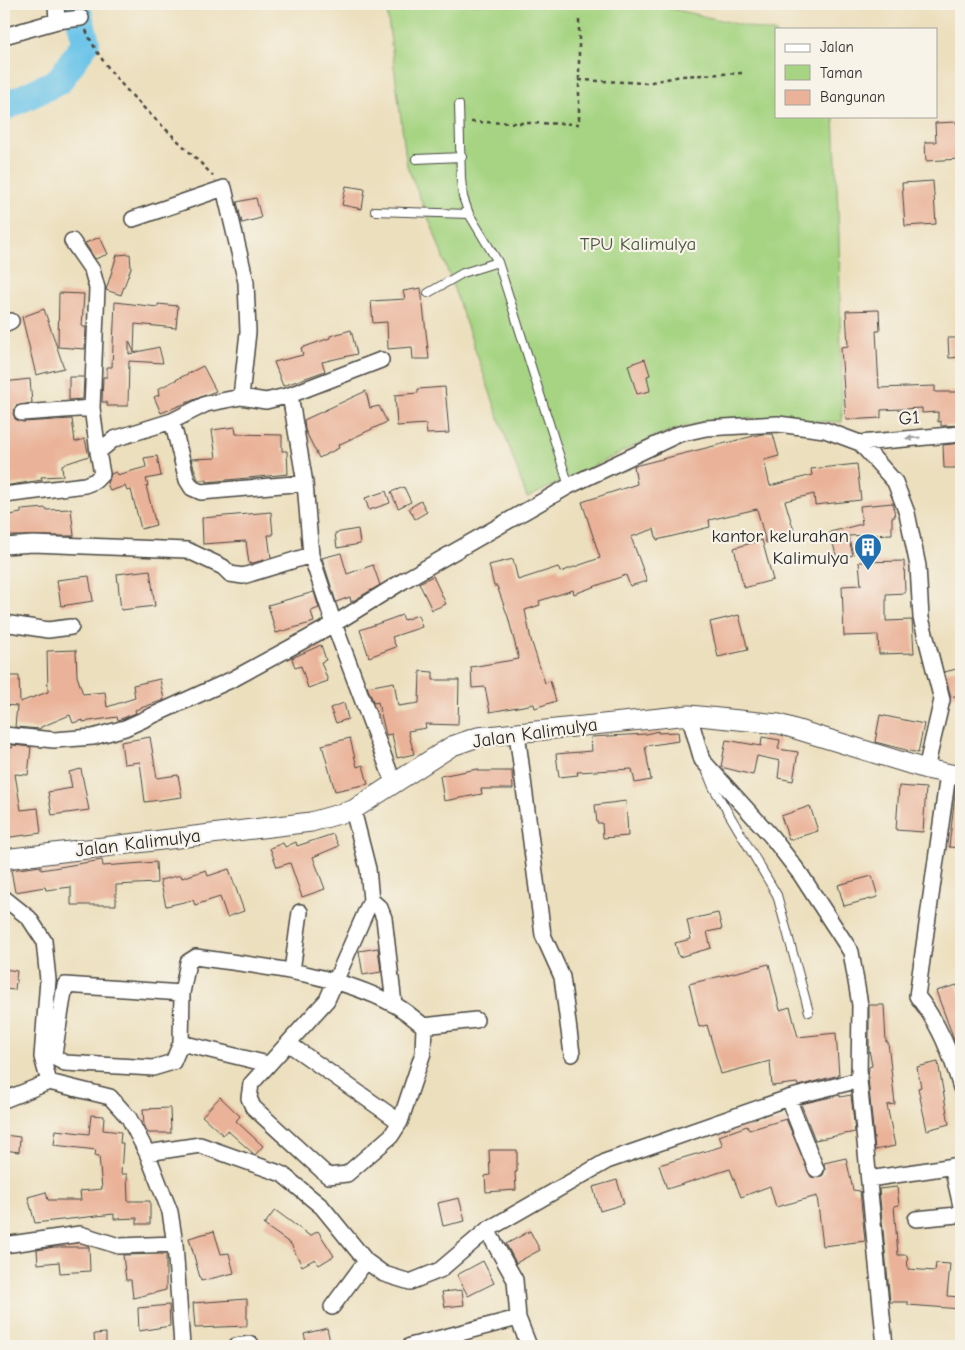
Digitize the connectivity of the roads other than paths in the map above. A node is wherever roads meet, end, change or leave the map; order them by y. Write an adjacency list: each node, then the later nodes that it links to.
1 (56, 4): 2 (street)
2 (4, 36)
3 (459, 105): 4 (lane)
4 (462, 157): 5 (lane); 7 (lane)
5 (416, 159)
6 (376, 210): 7 (lane)
7 (469, 214): 10 (lane)
8 (134, 219): 14 (street)
9 (72, 241): 15 (street)
10 (498, 262): 11 (lane); 22 (lane)
11 (428, 293)
12 (381, 360): 13 (street)
13 (290, 395): 14 (street); 21 (street)
14 (241, 397): 17 (street)
15 (92, 408): 16 (street); 20 (street)
16 (22, 413)
17 (172, 421): 20 (street); 21 (street)
18 (961, 434): 19 (street, G1, one-way to 19)
19 (860, 443): 22 (street); 33 (street)
20 (98, 452): 23 (street)
21 (305, 483): 25 (street)
22 (570, 486): 27 (street)
23 (4, 495)
24 (4, 546): 25 (street)
25 (311, 555): 27 (street)
26 (4, 623): 28 (street)
27 (334, 624): 31 (street); 35 (street)
28 (71, 628)
29 (689, 715): 30 (street, Jalan Kalimulya); 32 (street); 33 (street, Jalan Kalimulya)
30 (517, 733): 35 (street, Jalan Kalimulya); 50 (street)
31 (4, 735)
32 (702, 760): 45 (lane); 52 (street)
33 (926, 769): 34 (street, Jalan Kalimulya)
34 (954, 775): 54 (street)
35 (394, 784): 36 (street, Jalan Kalimulya)
36 (353, 810): 37 (street, Jalan Kalimulya); 39 (street)
37 (4, 859)
38 (4, 898): 53 (street)
39 (371, 900): 42 (street); 44 (street)
40 (300, 912): 41 (street)
41 (292, 971): 42 (street); 43 (street)
42 (337, 981): 44 (street); 49 (street)
43 (182, 993): 48 (street); 48 (street)
44 (394, 1004): 47 (street)
45 (809, 1012)
46 (476, 1020): 47 (street)
47 (424, 1026): 57 (street)
48 (181, 1043): 51 (street)
49 (289, 1044): 51 (street); 57 (street)
50 (572, 1054)
51 (268, 1064): 57 (street)
52 (860, 1080): 55 (street); 61 (street)
53 (49, 1082): 56 (street); 58 (street)
54 (961, 1088)
55 (788, 1098): 60 (street); 64 (street)
56 (4, 1100)
57 (400, 1122)
58 (147, 1152): 65 (street); 67 (street)
59 (957, 1166): 61 (street); 62 (street)
60 (816, 1169)
61 (868, 1179): 73 (street)
62 (961, 1207): 63 (street)
63 (916, 1219)
64 (487, 1230): 67 (street); 69 (street)
65 (175, 1244): 66 (street); 70 (street)
66 (4, 1245)
67 (366, 1261): 68 (street)
68 (332, 1307)
69 (518, 1318): 71 (street); 72 (street)
70 (182, 1346)
71 (410, 1346)
72 (529, 1346)
73 (885, 1346)

